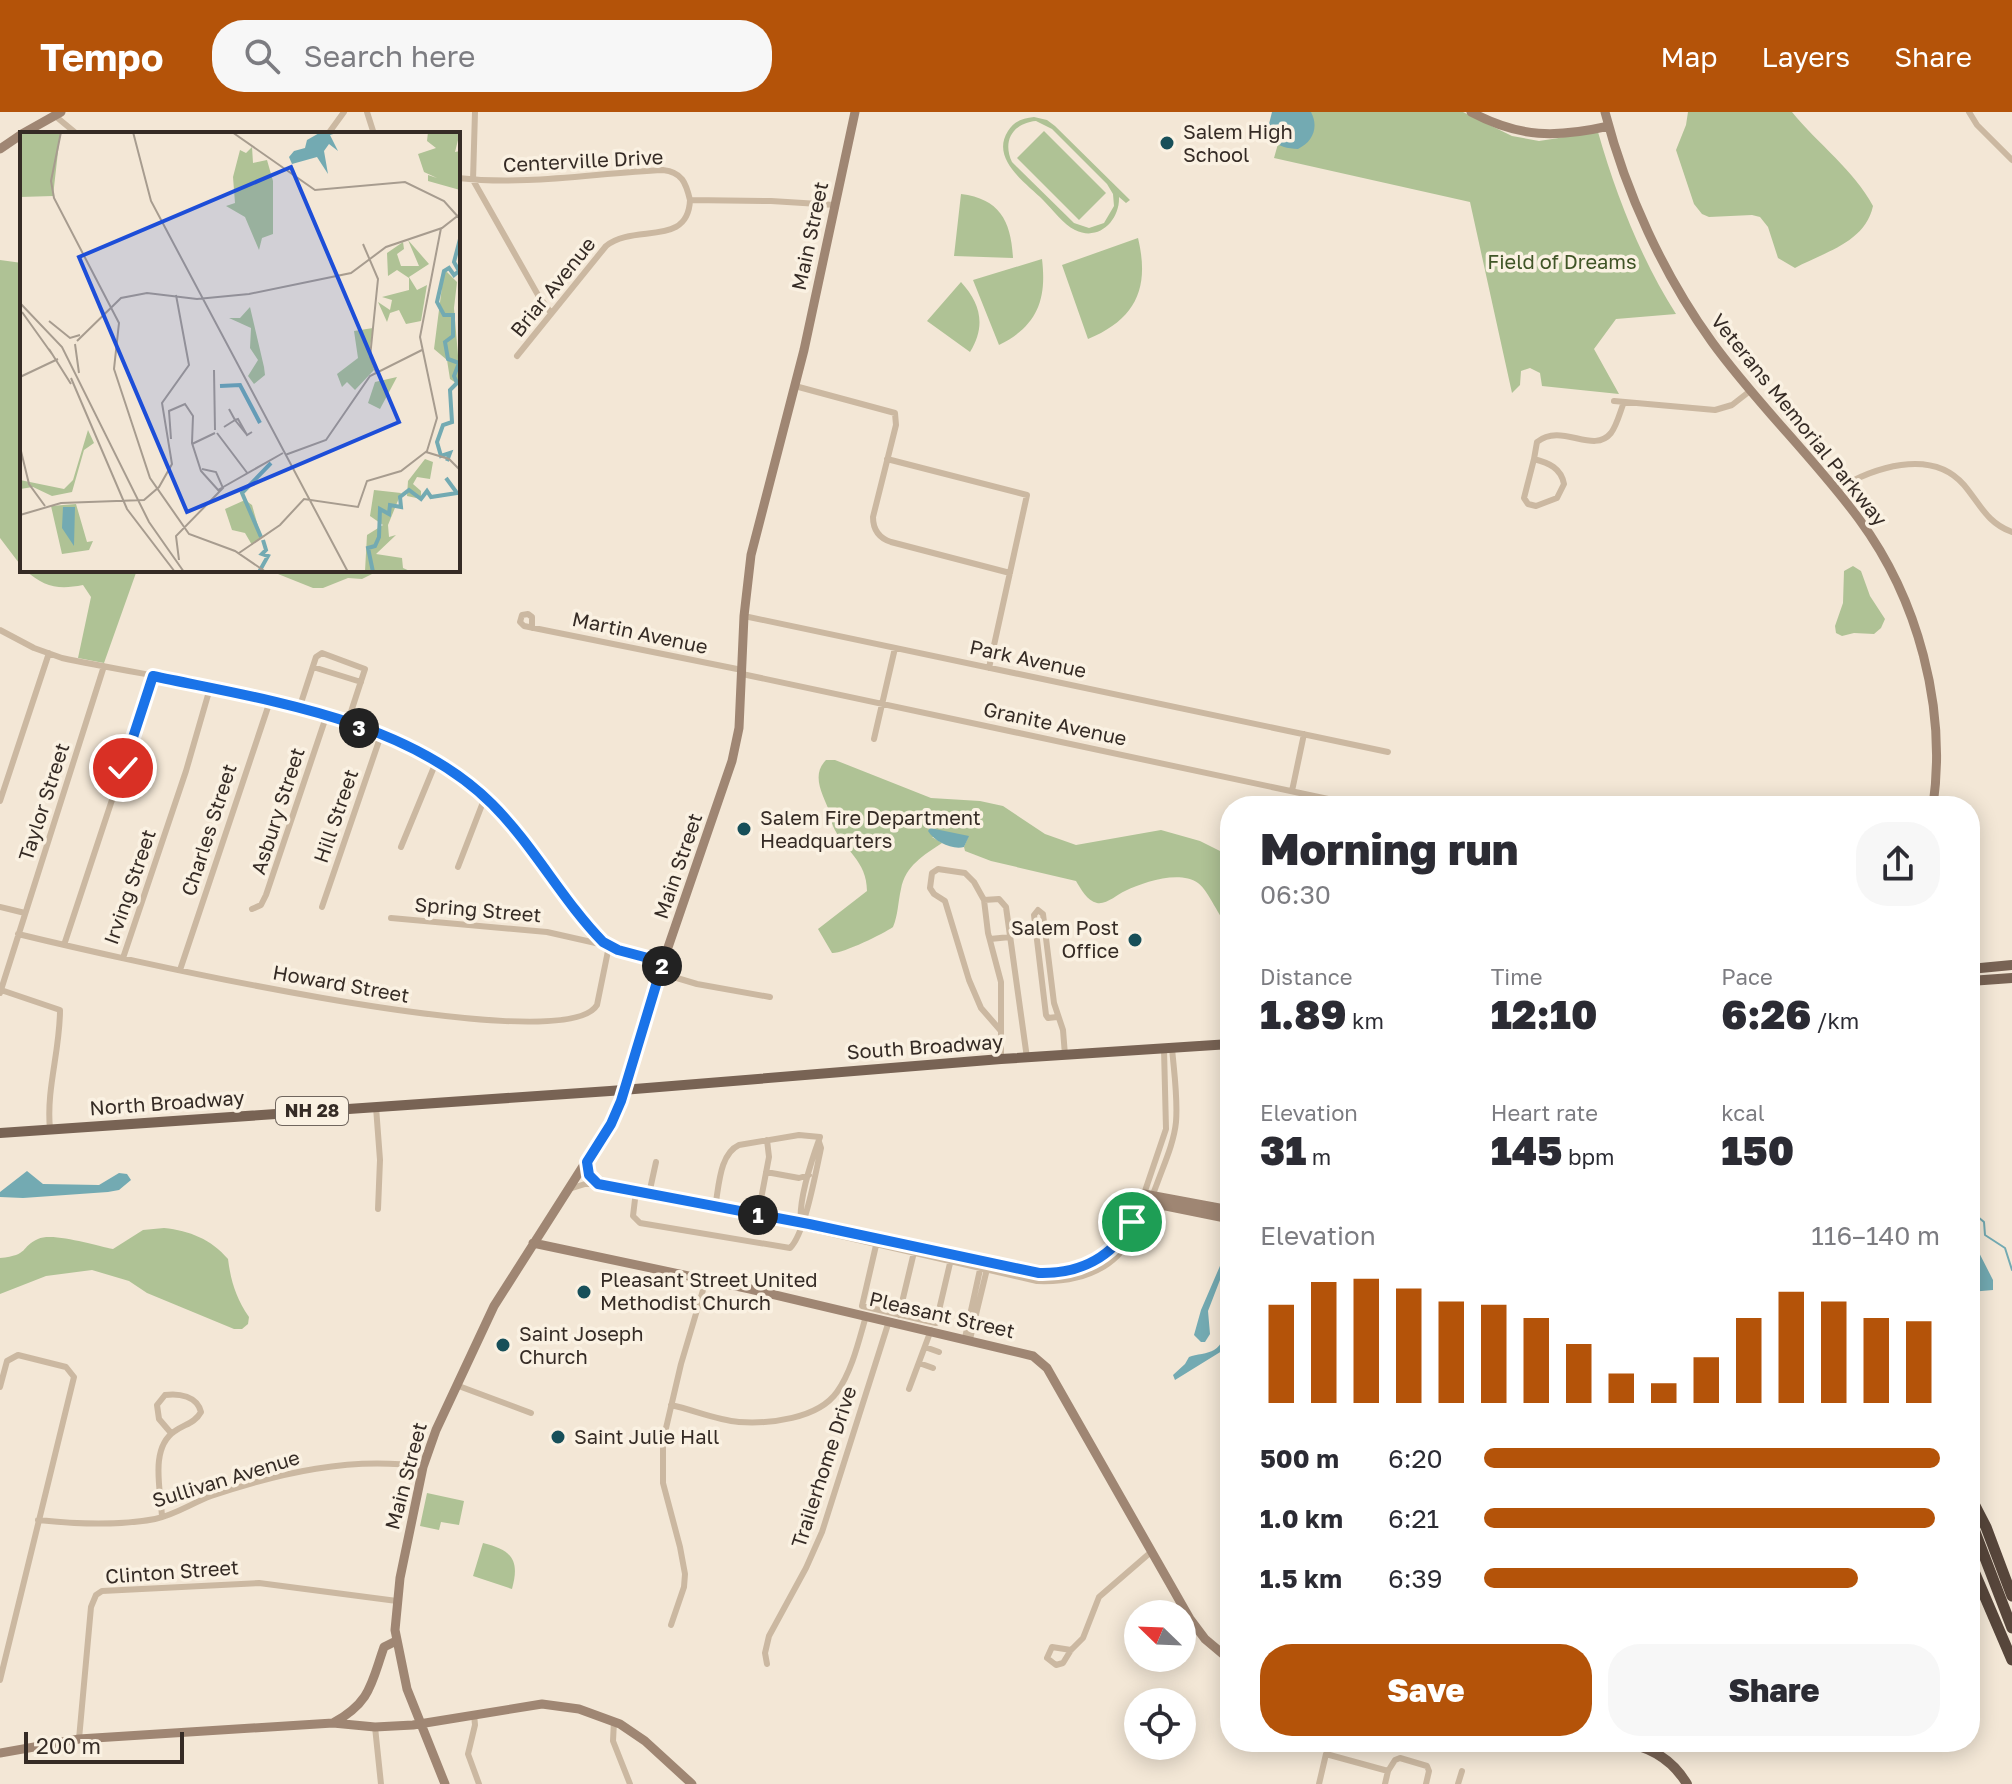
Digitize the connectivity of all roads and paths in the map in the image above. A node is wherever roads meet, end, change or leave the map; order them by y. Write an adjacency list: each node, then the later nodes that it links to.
1 (344, 112): 12 (street)
2 (367, 112): 13 (street)
3 (475, 112): 18 (street)
4 (855, 112): 20 (main road, Main Street)
5 (1471, 112): 9 (main road)
6 (1605, 112): 9 (main road, Veterans Memorial Parkway)
7 (1969, 112): 16 (street)
8 (56, 113): 10 (main road); 11 (street)
9 (1609, 126): 24 (main road, Veterans Memorial Parkway)
10 (25, 132)
11 (75, 132)
12 (329, 132)
13 (373, 132)
14 (20, 135): 15 (main road)
15 (0, 149)
16 (2012, 160)
17 (460, 178): 18 (street, Centerville Drive)
18 (473, 180): 19 (street, Centerville Drive); 21 (street)
19 (690, 200): 20 (street); 21 (street, Briar Avenue)
20 (835, 205): 23 (main road, Main Street)
21 (551, 313): 22 (street, Briar Avenue)
22 (517, 356)
23 (795, 386): 27 (street); 32 (main road, Main Street)
24 (1750, 391): 26 (street); 29 (main road, Veterans Memorial Parkway)
25 (1614, 401): 26 (street)
26 (1624, 402): 28 (street)
27 (887, 459): 31 (street); 31 (street)
28 (1534, 459): 28 (street)
29 (1835, 490): 30 (street); 56 (main road, Veterans Memorial Parkway)
30 (2012, 532)
31 (1010, 573): 39 (street)
32 (744, 616): 35 (street, Park Avenue); 40 (main road, Main Street)
33 (532, 628): 40 (street, Martin Avenue)
34 (0, 630): 36 (street)
35 (895, 648): 39 (street, Park Avenue); 45 (street)
36 (49, 653): 37 (street); 58 (street)
37 (104, 666): 41 (street); 65 (street, Taylor Street)
38 (313, 667): 42 (street); 42 (street); 46 (street)
39 (989, 668): 49 (street, Park Avenue)
40 (742, 672): 45 (street, Granite Avenue); 73 (main road, Main Street)
41 (153, 676): 43 (street); 70 (street)
42 (361, 682): 48 (street)
43 (210, 688): 44 (street); 72 (street, Irving Street)
44 (270, 701): 46 (street); 76 (street, Charles Street)
45 (882, 704): 51 (street); 54 (street, Granite Avenue)
46 (299, 709): 47 (street)
47 (326, 717): 48 (street); 64 (street, Asbury Street)
48 (347, 724): 50 (street)
49 (1304, 734): 52 (street, Park Avenue); 54 (street)
50 (381, 735): 53 (street); 63 (street, Hill Street)
51 (874, 739)
52 (1388, 752)
53 (436, 762): 57 (street); 59 (street)
54 (1292, 791): 55 (street, Granite Avenue)
55 (1315, 796)
56 (1933, 796)
57 (485, 797): 60 (street); 71 (street)
58 (0, 801)
59 (401, 847)
60 (458, 867)
61 (984, 900): 68 (street); 69 (street); 83 (street)
62 (0, 907): 65 (street)
63 (322, 907)
64 (252, 909)
65 (25, 913): 67 (street, Taylor Street)
66 (391, 918): 71 (street, Spring Street)
67 (18, 934): 70 (street, Howard Street); 80 (street, Taylor Street)
68 (1010, 937): 69 (street); 87 (street)
69 (990, 939): 83 (street)
70 (64, 945): 72 (street, Howard Street)
71 (609, 946): 73 (street, Spring Street); 76 (street, Howard Street)
72 (123, 958): 76 (street, Howard Street)
73 (663, 962): 77 (main road, Main Street)
74 (2012, 965): 75 (main road)
75 (1980, 968)
76 (180, 970)
77 (660, 973): 81 (street); 89 (main road, Main Street)
78 (2012, 978): 79 (main road)
79 (1980, 980)
80 (0, 992): 91 (street)
81 (770, 997)
82 (1057, 1017): 82 (street); 86 (street)
83 (1001, 1031): 88 (street)
84 (1220, 1045): 85 (main road, South Broadway / NH 28)
85 (1168, 1048): 86 (main road, South Broadway / NH 28); 105 (street)
86 (1065, 1055): 87 (main road, South Broadway / NH 28)
87 (1027, 1058): 88 (main road, South Broadway / NH 28)
88 (1001, 1059): 89 (main road, South Broadway / NH 28)
89 (624, 1090): 90 (main road, North Broadway / NH 28); 95 (main road, Main Street)
90 (376, 1107): 91 (main road, North Broadway / NH 28); 107 (street)
91 (50, 1129): 92 (main road, North Broadway / NH 28)
92 (0, 1133)
93 (767, 1140): 94 (street); 97 (street); 106 (street)
94 (820, 1140): 98 (street); 111 (street)
95 (587, 1162): 100 (street); 102 (main road, Main Street)
96 (656, 1162): 104 (street)
97 (766, 1172): 99 (street); 109 (street)
98 (809, 1175): 99 (street); 101 (street)
99 (799, 1178): 101 (street)
100 (598, 1184): 102 (street); 103 (street)
101 (807, 1185): 111 (street)
102 (569, 1189): 113 (main road, Main Street)
103 (636, 1191): 104 (street); 111 (street)
104 (649, 1194): 106 (street)
105 (1147, 1199): 108 (main road); 110 (main road); 116 (street)
106 (715, 1207): 109 (street)
107 (378, 1209)
108 (1220, 1209)
109 (758, 1215): 111 (street)
110 (1220, 1217)
111 (801, 1224): 112 (street)
112 (877, 1241): 114 (street); 118 (street)
113 (533, 1243): 117 (main road, Pleasant Street); 128 (main road, Main Street)
114 (915, 1249): 115 (street); 119 (street)
115 (951, 1258): 116 (street); 121 (street)
116 (984, 1265): 122 (street)
117 (707, 1279): 118 (main road, Pleasant Street); 131 (street)
118 (864, 1311): 119 (street); 120 (main road, Pleasant Street); 131 (street)
119 (899, 1315): 121 (street)
120 (889, 1321): 121 (main road, Pleasant Street); 151 (street, Trailerhome Drive)
121 (934, 1327): 122 (main road, Pleasant Street); 123 (street)
122 (967, 1338): 139 (main road, Pleasant Street)
123 (925, 1347): 124 (street); 125 (street)
124 (939, 1352)
125 (919, 1363): 127 (street); 130 (street)
126 (2, 1367): 129 (street); 137 (street)
127 (933, 1368)
128 (456, 1385): 132 (street); 134 (main road, Main Street)
129 (0, 1387)
130 (909, 1389)
131 (671, 1405): 143 (street)
132 (531, 1413)
133 (171, 1433): 133 (street); 136 (street)
134 (423, 1467): 136 (street, Sullivan Avenue); 142 (main road, Main Street)
135 (1980, 1515): 141 (highway)
136 (162, 1517): 137 (street, Sullivan Avenue)
137 (38, 1520): 146 (street)
138 (1980, 1545): 144 (highway)
139 (1151, 1552): 148 (street); 149 (main road, Pleasant Street)
140 (1980, 1585): 150 (highway)
141 (2012, 1596)
142 (397, 1601): 147 (main road, Main Street); 158 (street, Clinton Street)
143 (671, 1625)
144 (2012, 1628)
145 (0, 1638): 146 (street)
146 (9, 1639): 152 (street)
147 (396, 1641): 155 (main road); 156 (main road, Main Street)
148 (1071, 1650)
149 (1220, 1652)
150 (2012, 1660)
151 (767, 1664)
152 (0, 1680)
153 (474, 1714): 154 (main road); 156 (main road); 165 (street)
154 (614, 1721): 166 (street); 167 (main road)
155 (333, 1723): 157 (main road); 158 (main road)
156 (421, 1724): 157 (main road); 164 (main road, Main Street)
157 (375, 1727): 163 (street)
158 (79, 1739): 160 (main road)
159 (1654, 1752): 172 (main road)
160 (0, 1753)
161 (1388, 1771): 168 (street); 169 (street); 170 (street)
162 (1462, 1771): 171 (street)
163 (381, 1784)
164 (445, 1784)
165 (479, 1784)
166 (630, 1784)
167 (692, 1784)
168 (1319, 1784)
169 (1385, 1784)
170 (1426, 1784)
171 (1458, 1784)
172 (1687, 1784)

